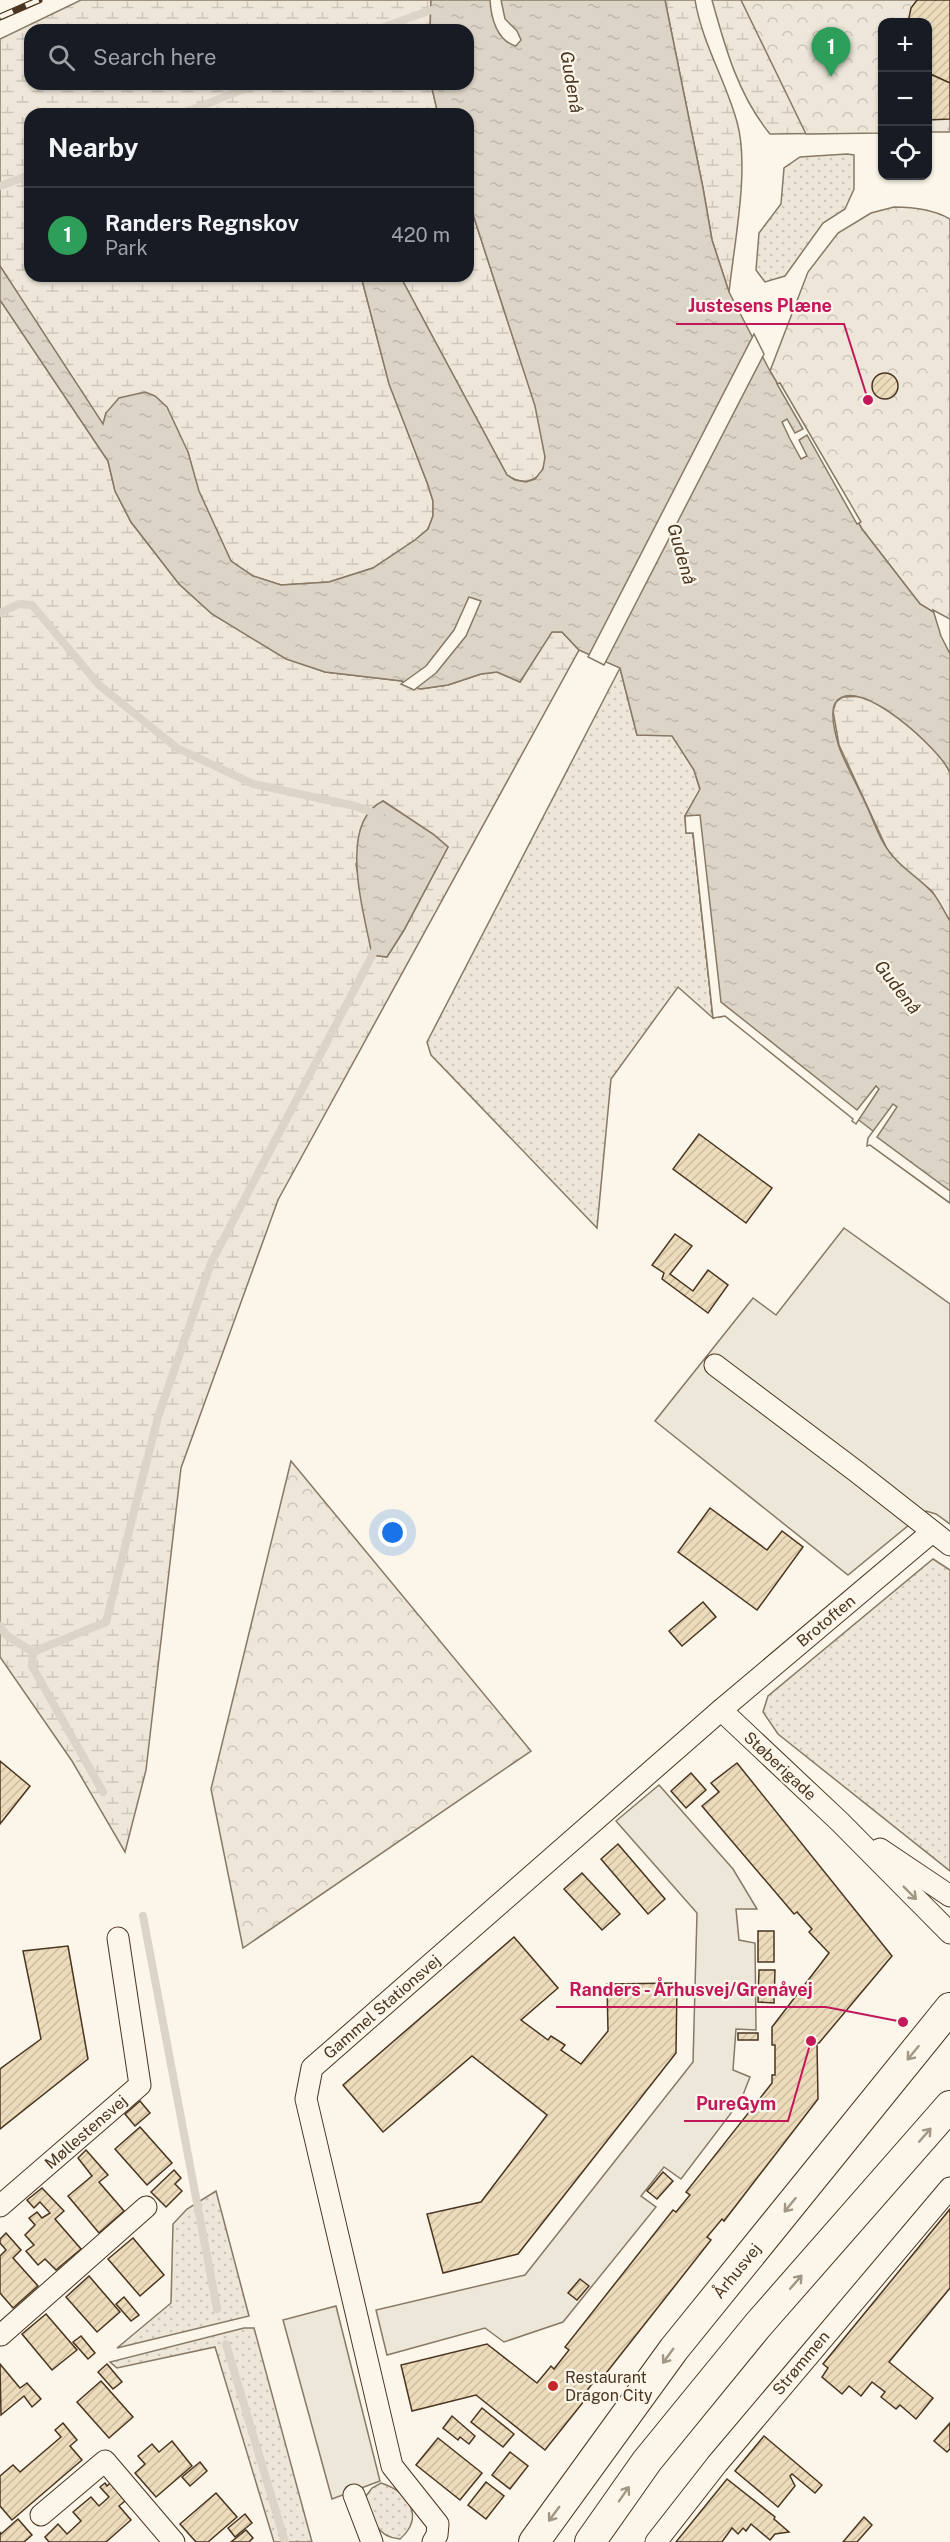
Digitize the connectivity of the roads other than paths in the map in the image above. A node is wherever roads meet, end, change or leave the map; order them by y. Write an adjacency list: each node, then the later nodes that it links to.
1 (715, 1365): 2 (street)
2 (932, 1532): 3 (street); 4 (street, Brotoften)
3 (950, 1545)
4 (721, 1710): 5 (street, Støberigade); 19 (street, Gammel Stationsvej)
5 (840, 1822): 6 (street, Støberigade); 7 (street, Støberigade, one-way to 7)
6 (950, 1896)
7 (950, 1933)
8 (118, 1938): 12 (street, Møllestensvej)
9 (950, 2008): 20 (main road, Århusvej, one-way to 20)
10 (950, 2106): 21 (main road, one-way to 10)
11 (950, 2188): 22 (street, Strømmen)
12 (0, 2206)
13 (147, 2207): 14 (street)
14 (0, 2333)
15 (354, 2495): 18 (street)
16 (41, 2515): 17 (street)
17 (174, 2542)
18 (372, 2542)
19 (433, 2542)
20 (534, 2542)
21 (590, 2542)
22 (656, 2542)

